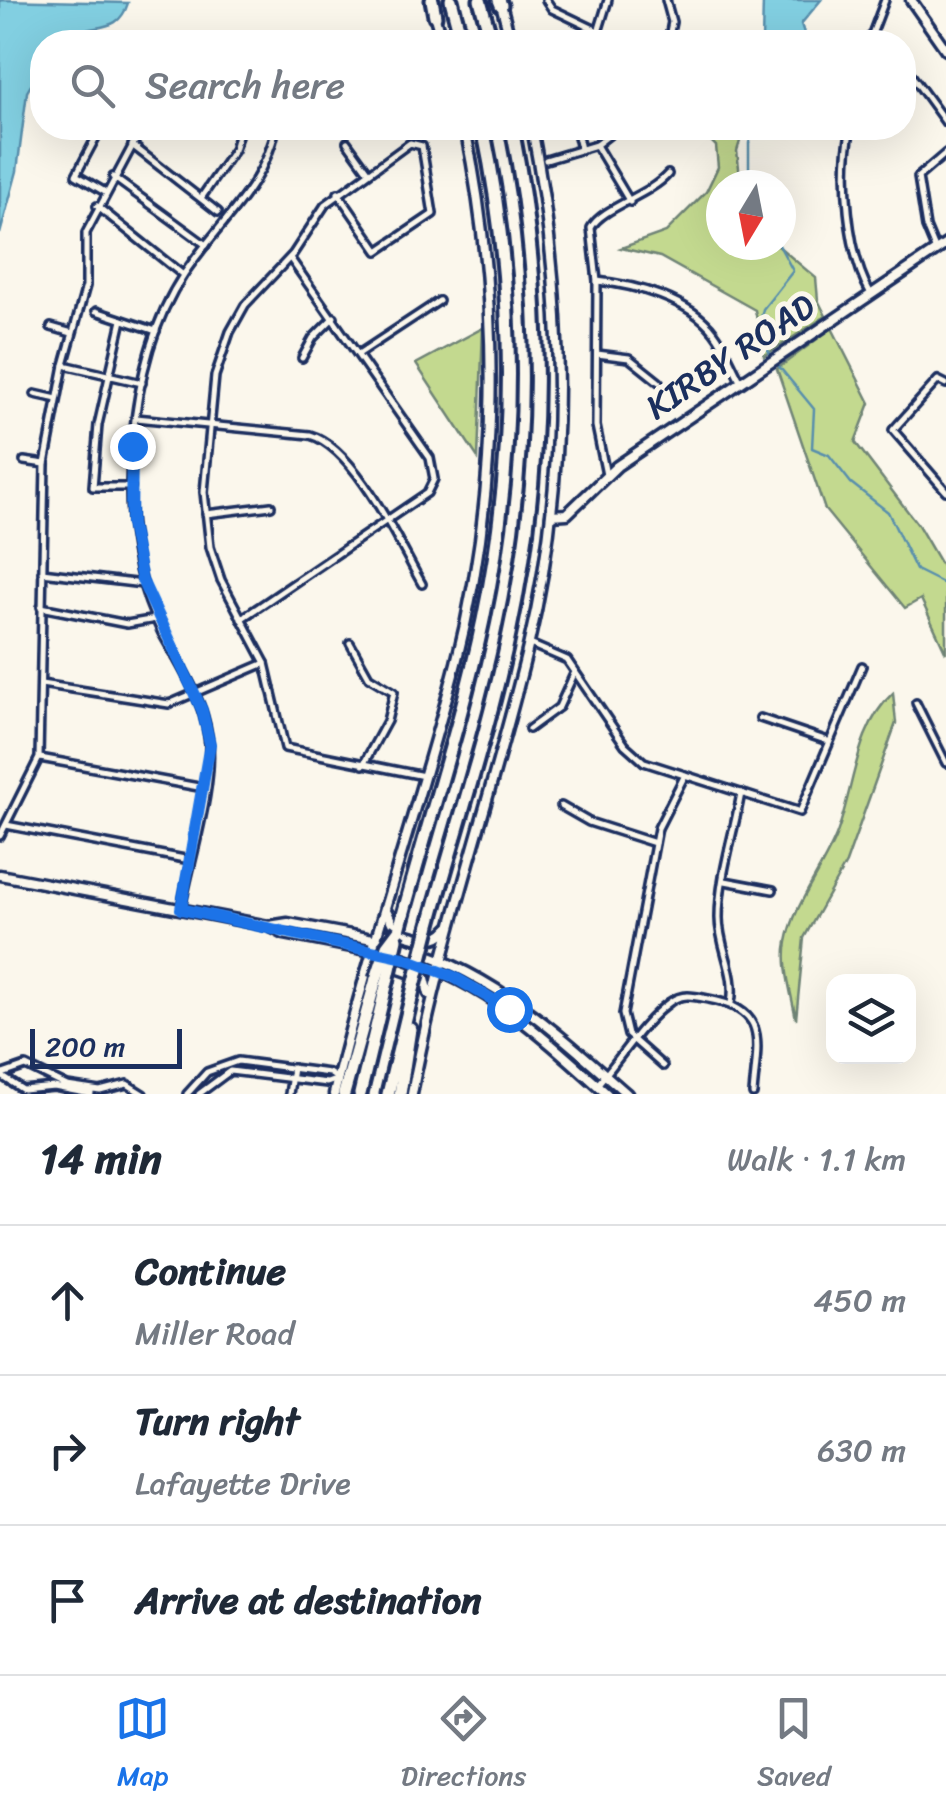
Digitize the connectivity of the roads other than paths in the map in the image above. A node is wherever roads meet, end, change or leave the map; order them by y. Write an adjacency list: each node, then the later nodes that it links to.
1 (431, 0): 10 (highway)
2 (450, 0): 12 (highway)
3 (480, 0): 13 (highway)
4 (546, 0): 15 (street)
5 (608, 0): 16 (street)
6 (666, 0): 17 (street)
7 (885, 0): 18 (street)
8 (912, 0): 19 (main road)
9 (500, 2): 14 (main road)
10 (435, 16): 11 (main road)
11 (439, 30)
12 (459, 30)
13 (489, 30)
14 (508, 30)
15 (594, 30)
16 (599, 30)
17 (670, 30)
18 (874, 30)
19 (946, 50)
20 (916, 82): 21 (street)
21 (946, 124)
22 (95, 140): 42 (street)
23 (135, 140): 35 (street)
24 (235, 140): 44 (street)
25 (271, 140): 49 (street)
26 (467, 140): 105 (main road)
27 (485, 140): 124 (highway, bridge)
28 (514, 140): 125 (highway, bridge)
29 (534, 140): 82 (main road)
30 (579, 140): 36 (street)
31 (602, 140): 34 (street)
32 (850, 140): 54 (street)
33 (347, 142): 39 (street)
34 (596, 145): 36 (street); 45 (street)
35 (132, 146): 41 (street); 44 (street)
36 (581, 150): 38 (street)
37 (946, 153): 50 (street)
38 (546, 160)
39 (368, 171): 43 (street); 43 (street)
40 (668, 174): 45 (street)
41 (113, 177): 42 (street); 49 (street)
42 (106, 192): 46 (street)
43 (338, 193): 51 (street)
44 (200, 199): 47 (street)
45 (630, 202): 53 (street)
46 (98, 206): 52 (street); 61 (street)
47 (218, 212)
48 (946, 244): 50 (main road, KIRBY ROAD)
49 (206, 245): 52 (street)
50 (936, 250): 54 (main road, KIRBY ROAD)
51 (290, 258): 57 (street); 74 (street)
52 (184, 275): 60 (street)
53 (597, 282): 63 (street); 68 (street)
54 (872, 294): 68 (main road, KIRBY ROAD)
55 (439, 301): 62 (street)
56 (96, 311): 58 (street)
57 (334, 317): 62 (street); 64 (street)
58 (122, 320): 60 (street); 66 (street)
59 (51, 327): 61 (street)
60 (156, 331): 69 (street)
61 (72, 333): 65 (street)
62 (360, 353): 83 (street)
63 (597, 354): 67 (street); 77 (street)
64 (302, 358)
65 (64, 365): 66 (street); 72 (street)
66 (108, 375): 69 (street); 78 (street)
67 (659, 382)
68 (741, 382): 77 (main road, KIRBY ROAD)
69 (142, 383): 73 (street)
70 (946, 384): 79 (street)
71 (36, 394): 72 (street)
72 (57, 398): 76 (street)
73 (136, 418): 74 (street); 78 (street)
74 (209, 425): 81 (street); 83 (street)
75 (24, 461): 76 (street)
76 (45, 464): 84 (street)
77 (606, 475): 82 (main road, KIRBY ROAD)
78 (130, 488): 85 (street)
79 (946, 491)
80 (270, 506): 81 (street)
81 (206, 514): 89 (street)
82 (551, 515): 91 (main road)
83 (386, 520): 86 (street); 89 (street)
84 (42, 572): 85 (street); 87 (street)
85 (143, 584): 88 (street)
86 (422, 584)
87 (41, 607): 88 (street); 95 (street)
88 (156, 619): 96 (street)
89 (241, 619): 92 (street)
90 (350, 643): 103 (street)
91 (534, 645): 94 (street); 119 (main road)
92 (265, 663): 96 (street); 103 (street)
93 (862, 666): 100 (street)
94 (574, 674): 99 (street); 104 (street)
95 (41, 684): 96 (street); 101 (street)
96 (196, 694): 106 (street)
97 (916, 703): 102 (street)
98 (760, 718): 100 (street)
99 (529, 729)
100 (828, 741): 107 (street)
101 (39, 758): 106 (street); 109 (street)
102 (946, 763)
103 (363, 764): 105 (street)
104 (685, 775): 107 (street); 111 (street)
105 (424, 776): 116 (main road)
106 (204, 788): 112 (street)
107 (741, 793): 114 (street)
108 (561, 806): 111 (street)
109 (6, 825): 110 (street); 112 (street)
110 (0, 836)
111 (655, 843): 128 (street)
112 (190, 860): 117 (street)
113 (0, 875): 117 (main road)
114 (725, 881): 115 (street); 126 (street)
115 (773, 890)
116 (387, 907): 119 (main road); 120 (main road)
117 (181, 909): 118 (main road)
118 (269, 926): 120 (main road); 121 (main road)
119 (450, 927): 122 (main road)
120 (377, 940): 121 (main road); 122 (main road)
121 (374, 951): 123 (main road); 124 (main road)
122 (441, 959): 123 (main road); 131 (main road)
123 (438, 970): 127 (main road); 134 (main road)
124 (376, 980): 127 (main road); 133 (main road); 142 (highway); 143 (highway)
125 (414, 986): 144 (highway); 145 (highway)
126 (731, 1003): 128 (street); 149 (street)
127 (429, 1004): 146 (main road)
128 (635, 1042): 129 (street); 131 (street)
129 (663, 1066)
130 (293, 1068): 132 (street); 133 (street); 138 (street)
131 (606, 1075): 134 (street); 148 (main road)
132 (292, 1078): 133 (street); 139 (street); 140 (street)
133 (338, 1079): 141 (main road)
134 (597, 1084): 147 (main road)
135 (81, 1090): 135 (street); 136 (street); 137 (street)
136 (91, 1094)
137 (143, 1094)
138 (186, 1094)
139 (198, 1094)
140 (289, 1094)
141 (334, 1094)
142 (344, 1094)
143 (360, 1094)
144 (388, 1094)
145 (400, 1094)
146 (412, 1094)
147 (608, 1094)
148 (627, 1094)
149 (753, 1094)

